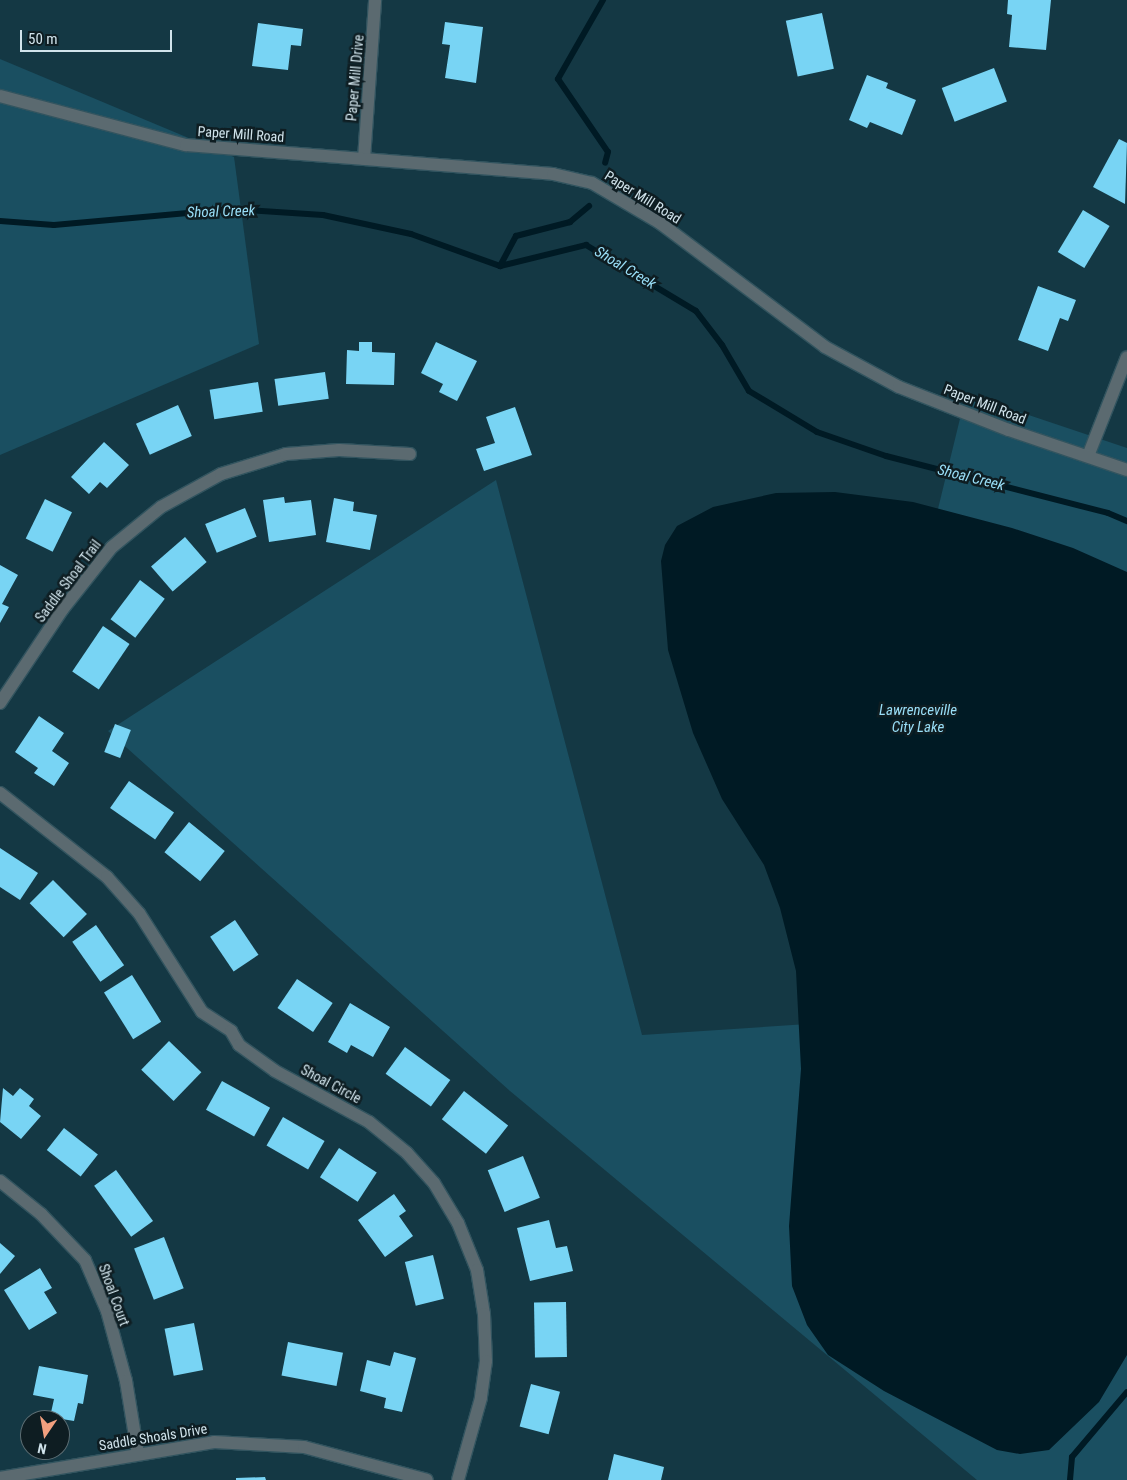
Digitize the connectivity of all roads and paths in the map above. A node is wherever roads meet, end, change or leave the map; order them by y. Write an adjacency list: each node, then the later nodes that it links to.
1 (375, 0): 3 (street, Paper Mill Drive)
2 (0, 96): 3 (street, Paper Mill Road)
3 (364, 159): 6 (street, Paper Mill Road)
4 (1127, 357): 6 (street)
5 (410, 454): 8 (street, Saddle Shoal Trail)
6 (1088, 456): 7 (street, Paper Mill Road)
7 (1127, 470)
8 (0, 703)
9 (0, 793): 14 (street, Shoal Circle)
10 (0, 1181): 11 (street, Shoal Court)
11 (138, 1454): 12 (street, Saddle Shoals Drive); 13 (street, Saddle Shoals Drive)
12 (0, 1478)
13 (427, 1480)
14 (458, 1480)

